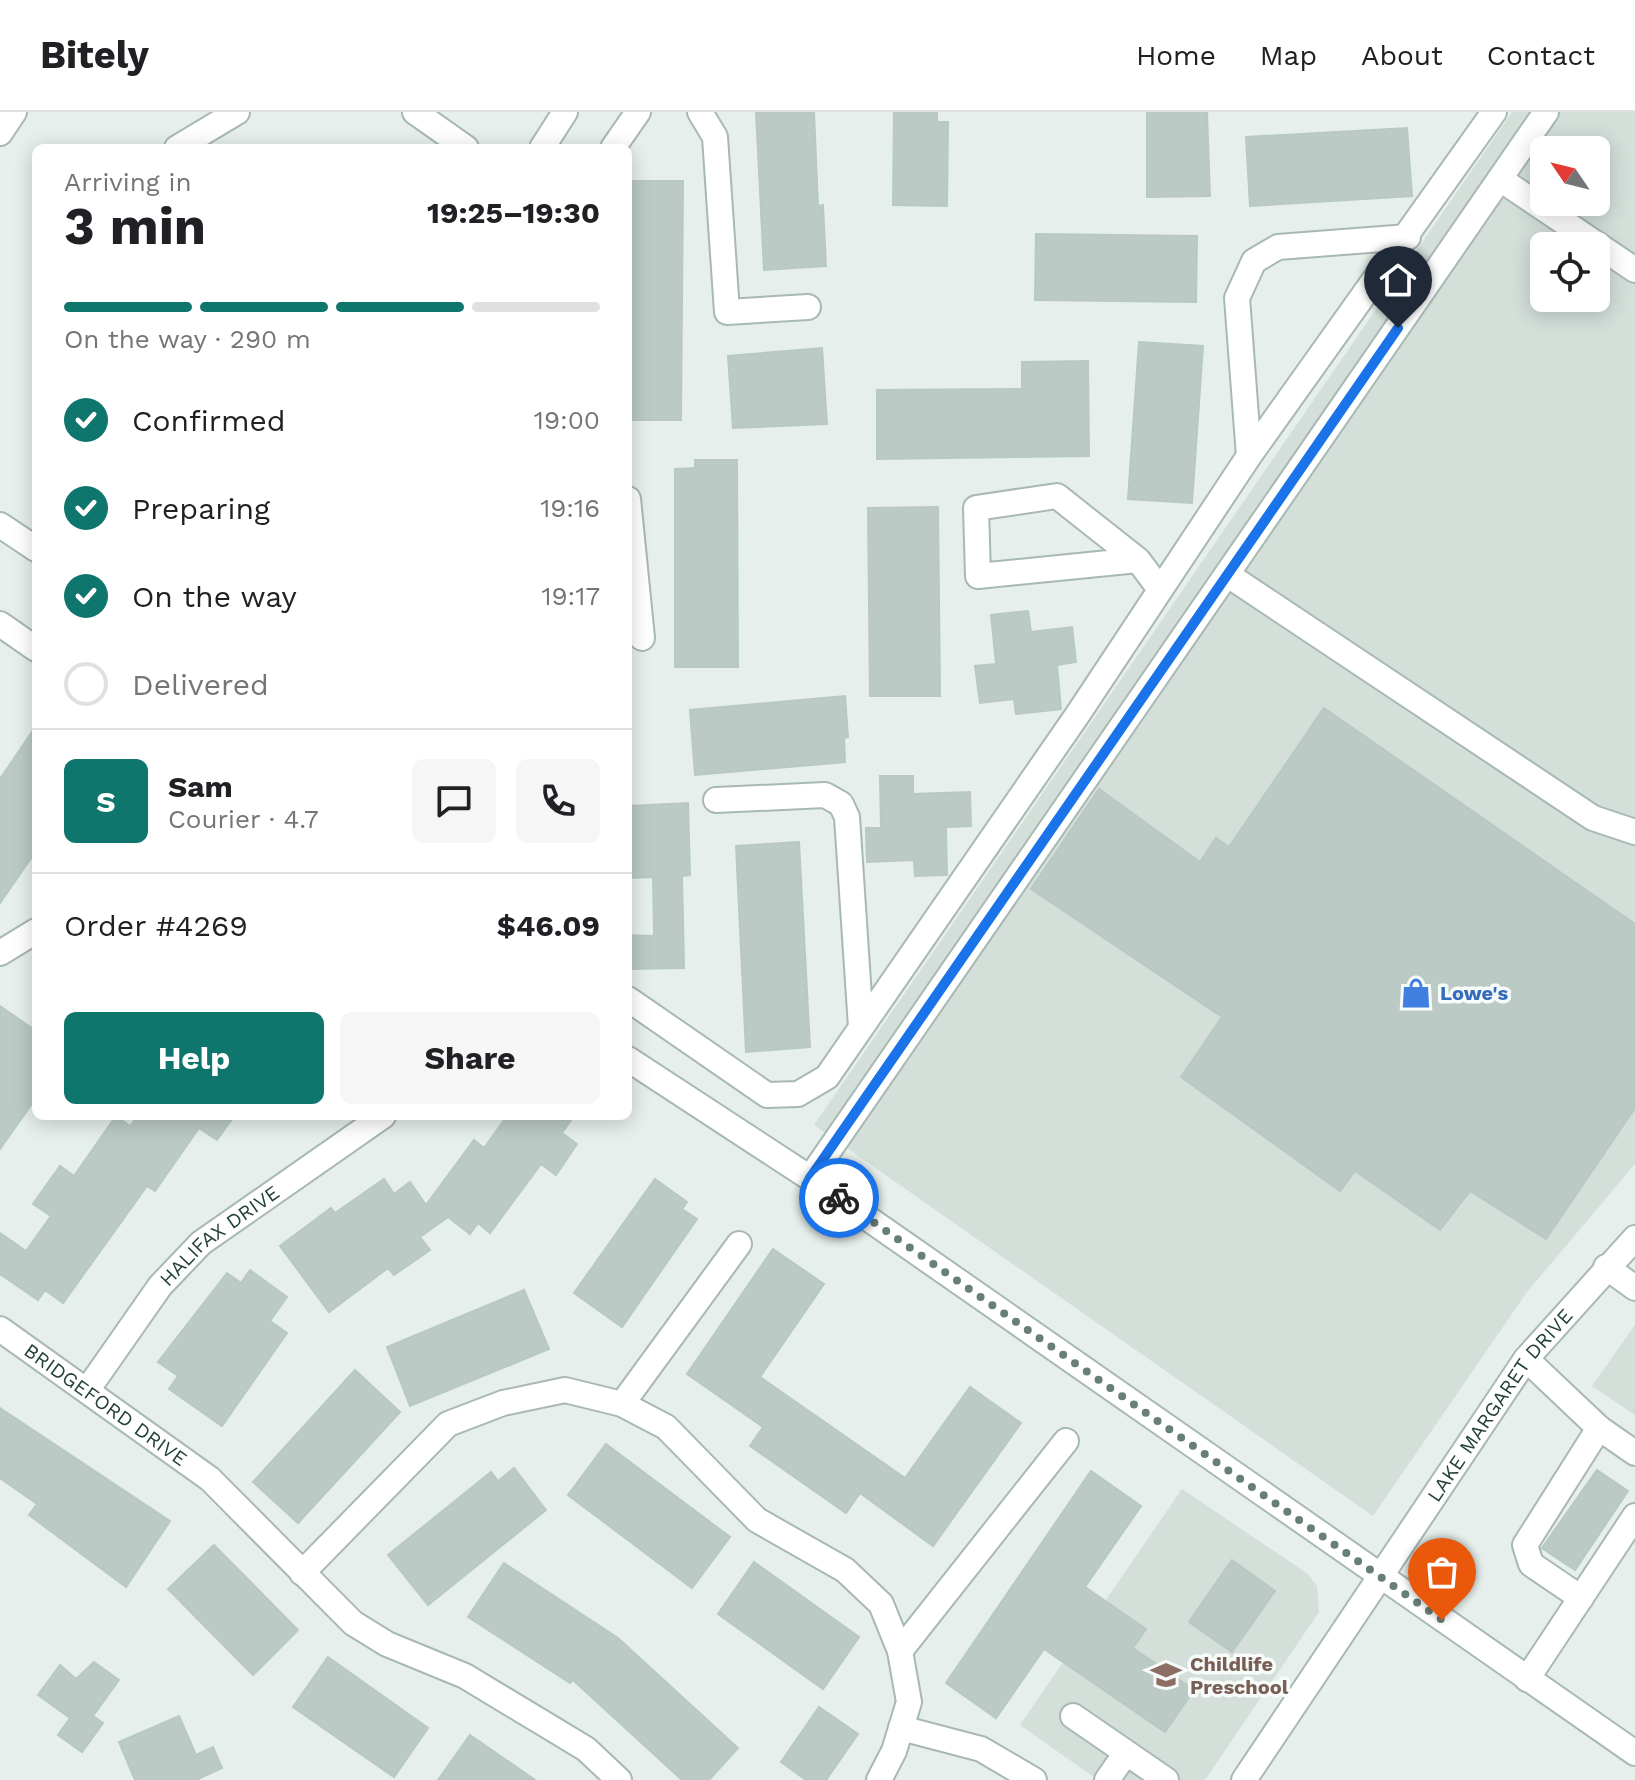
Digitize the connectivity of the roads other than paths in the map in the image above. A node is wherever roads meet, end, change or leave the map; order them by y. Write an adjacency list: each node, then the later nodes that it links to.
1 (14, 112): 9 (street)
2 (237, 112): 10 (street)
3 (415, 112): 11 (street)
4 (565, 112): 12 (street)
5 (638, 112): 13 (street)
6 (700, 112): 17 (street)
7 (1494, 112): 15 (street)
8 (1546, 112): 14 (street)
9 (0, 133)
10 (184, 144)
11 (460, 144)
12 (545, 144)
13 (616, 144)
14 (1500, 179): 16 (street); 23 (street)
15 (1408, 237): 18 (street); 18 (street)
16 (1635, 270)
17 (808, 307)
18 (1249, 456): 24 (street)
19 (0, 525): 21 (street)
20 (632, 539): 26 (street)
21 (32, 546)
22 (1138, 560): 22 (street); 24 (street)
23 (1228, 575): 29 (street); 36 (street)
24 (1159, 588): 33 (street)
25 (0, 624): 27 (street)
26 (642, 638)
27 (32, 646)
28 (716, 800): 33 (street)
29 (1635, 832)
30 (32, 933): 31 (street)
31 (0, 953)
32 (632, 1002): 33 (street)
33 (861, 1027)
34 (632, 1062): 36 (street)
35 (377, 1120): 43 (street, HALIFAX DRIVE)
36 (810, 1178): 50 (street)
37 (1635, 1238): 39 (street, LAKE MARGARET DRIVE)
38 (739, 1244): 44 (street)
39 (1606, 1267): 40 (street); 42 (street, LAKE MARGARET DRIVE)
40 (1635, 1288)
41 (0, 1329): 43 (street, BRIDGEFORD DRIVE)
42 (1526, 1359): 45 (street); 50 (street, LAKE MARGARET DRIVE)
43 (88, 1389): 49 (street, BRIDGEFORD DRIVE)
44 (622, 1404): 49 (street); 52 (street)
45 (1599, 1428): 47 (street); 51 (street)
46 (1066, 1441): 52 (street)
47 (1635, 1453)
48 (1635, 1516): 51 (street)
49 (302, 1573): 58 (street, BRIDGEFORD DRIVE)
50 (1380, 1578): 53 (street); 63 (street, LAKE MARGARET DRIVE)
51 (1581, 1598): 53 (street)
52 (900, 1651): 55 (street)
53 (1527, 1679): 57 (street)
54 (1073, 1716): 56 (street)
55 (901, 1728): 59 (street); 60 (street)
56 (1126, 1753): 61 (street); 62 (street)
57 (1635, 1753)
58 (619, 1780)
59 (879, 1780)
60 (1034, 1780)
61 (1107, 1780)
62 (1166, 1780)
63 (1244, 1780)

